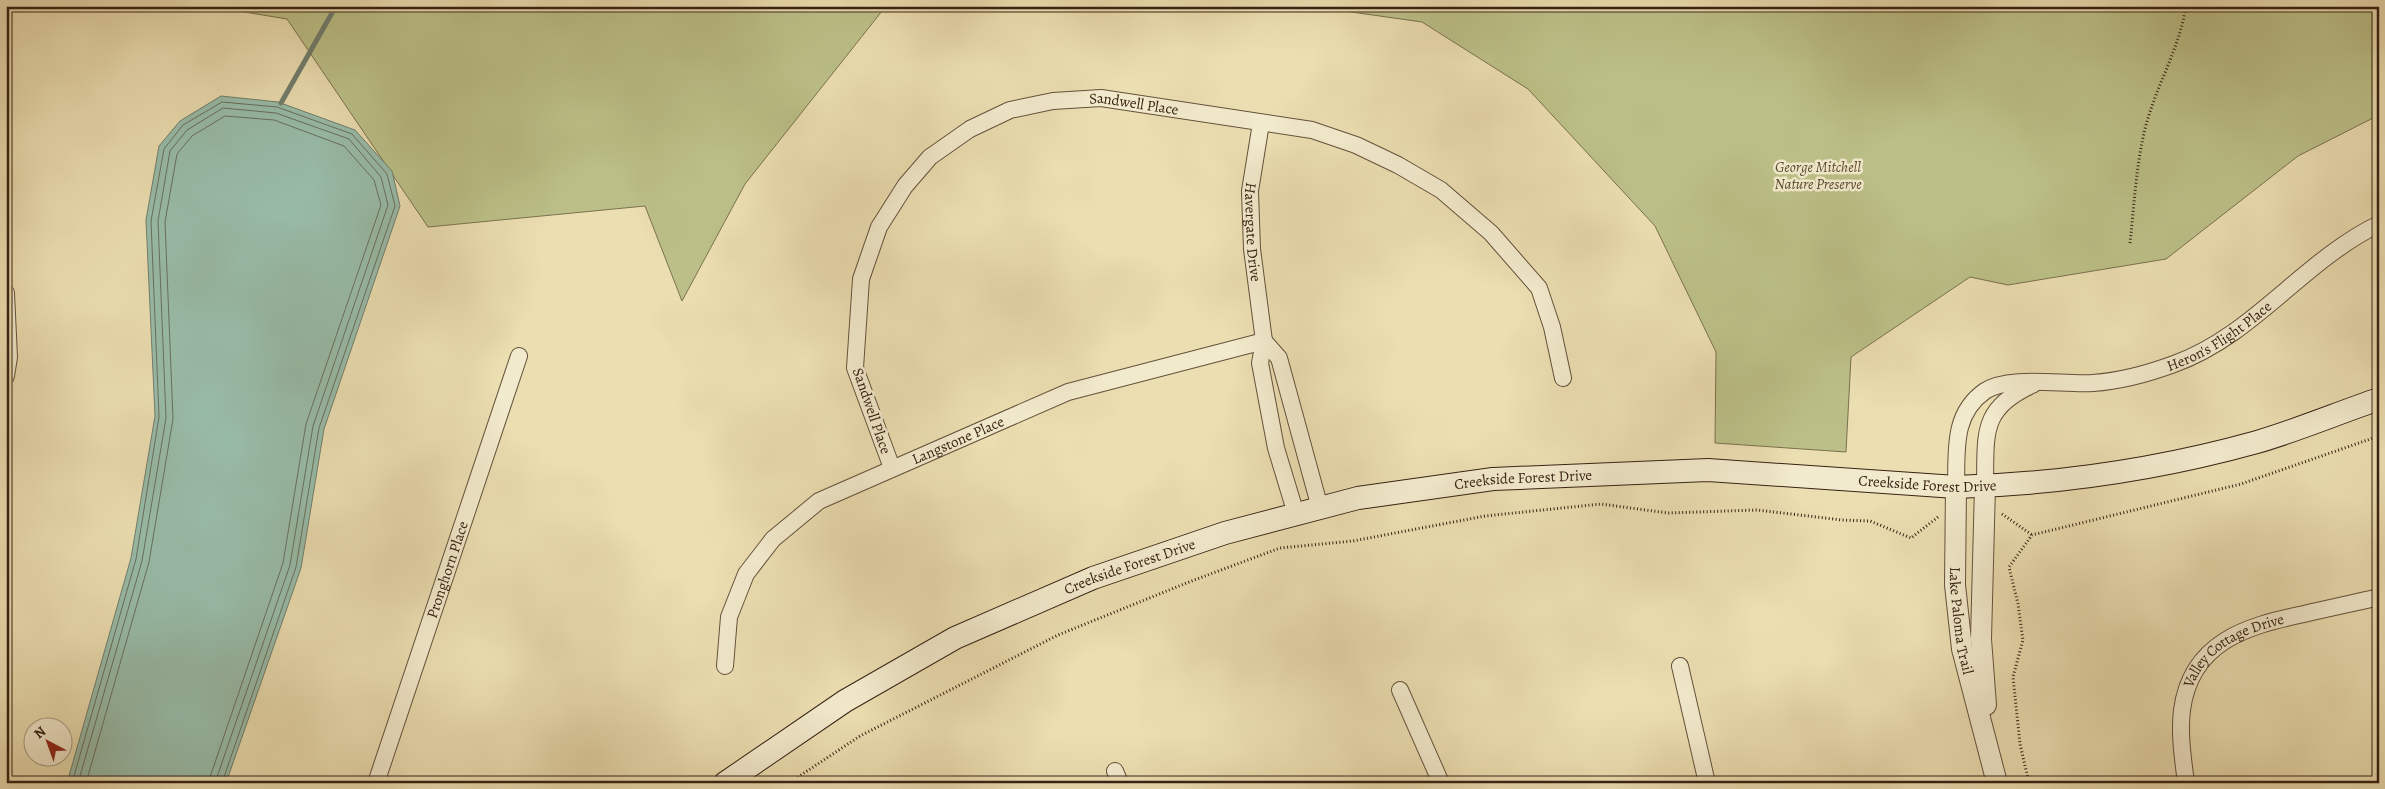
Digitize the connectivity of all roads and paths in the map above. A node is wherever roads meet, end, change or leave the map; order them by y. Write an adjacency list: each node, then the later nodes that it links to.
1 (2186, 6): 4 (path)
2 (1261, 123): 6 (street, Havergate Drive); 9 (street, Sandwell Place); 13 (street, Sandwell Place)
3 (2379, 224): 10 (street, Heron's Flight Place)
4 (2130, 243)
5 (6, 293): 8 (street)
6 (1264, 341): 13 (street, Langstone Place); 16 (street); 19 (street, Havergate Drive)
7 (519, 356): 26 (street, Pronghorn Place)
8 (6, 376)
9 (1563, 378)
10 (2035, 383): 14 (street, Heron's Flight Place); 15 (street, Heron's Flight Place)
11 (2379, 399): 14 (main road, Creekside Forest Drive)
12 (2379, 436): 20 (path)
13 (892, 468): 22 (street, Langstone Place)
14 (1985, 486): 15 (main road, Creekside Forest Drive); 17 (street, Lake Paloma Trail)
15 (1956, 487): 16 (main road, Creekside Forest Drive); 18 (street, Lake Paloma Trail)
16 (1320, 508): 19 (main road, Creekside Forest Drive)
17 (1984, 511): 20 (path); 25 (street, Lake Paloma Trail)
18 (1956, 512): 25 (street, Lake Paloma Trail); 28 (path)
19 (1296, 514): 27 (main road, Creekside Forest Drive)
20 (2032, 535): 32 (path)
21 (2379, 597): 33 (street, Valley Cottage Drive)
22 (725, 666)
23 (1680, 666): 30 (street)
24 (1400, 690): 29 (street)
25 (1989, 752): 31 (street, Lake Paloma Trail)
26 (376, 783)
27 (725, 783)
28 (788, 783)
29 (1440, 783)
30 (1707, 783)
31 (1997, 783)
32 (2029, 783)
33 (2186, 783)

